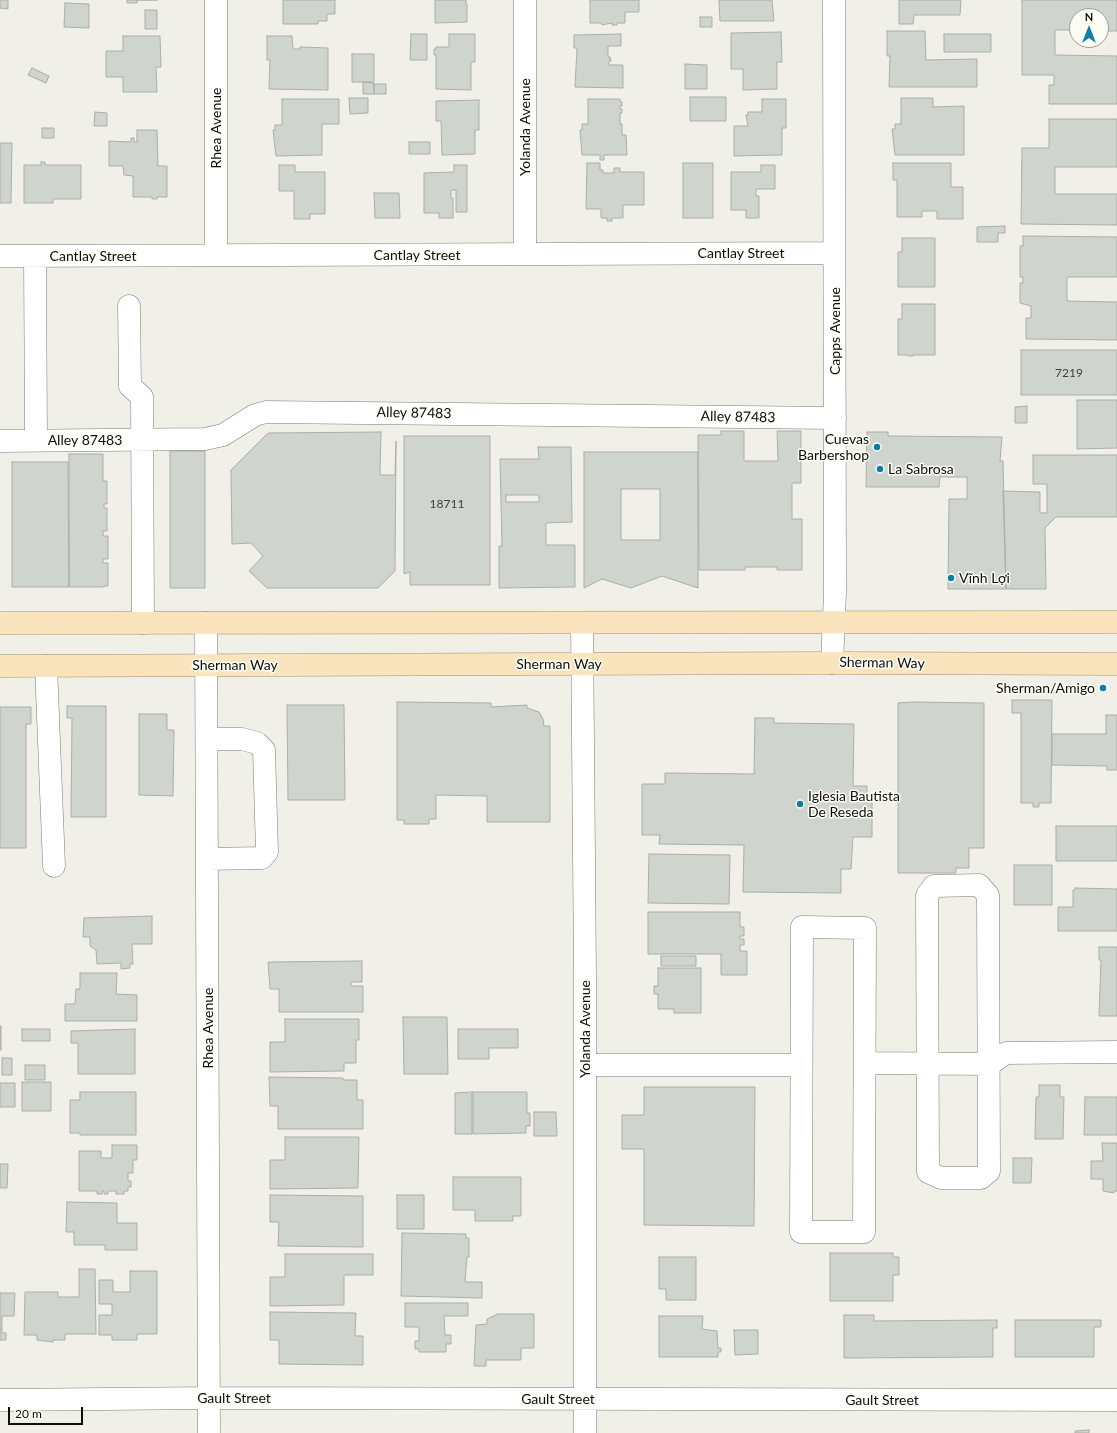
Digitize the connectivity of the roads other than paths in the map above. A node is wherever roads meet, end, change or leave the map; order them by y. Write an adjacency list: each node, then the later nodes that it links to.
1 (216, 0): 6 (street, Rhea Avenue)
2 (525, 0): 5 (street, Yolanda Avenue)
3 (834, 0): 4 (street, Capps Avenue)
4 (834, 253): 5 (street, Cantlay Street); 10 (street, Capps Avenue)
5 (525, 254): 6 (street, Cantlay Street)
6 (216, 255): 8 (street, Cantlay Street)
7 (0, 256): 8 (street, Cantlay Street)
8 (35, 256): 11 (street)
9 (129, 306): 12 (street)
10 (835, 418): 12 (street, Alley 87483); 14 (street, Capps Avenue)
11 (36, 440): 12 (street, Alley 87483); 13 (street, Alley 87483)
12 (142, 440): 17 (street)
13 (0, 441)
14 (834, 622): 15 (main road); 19 (main road); 20 (street, Capps Avenue)
15 (1117, 622)
16 (0, 623): 17 (main road)
17 (143, 623): 18 (main road)
18 (206, 623): 19 (main road); 25 (street, Rhea Avenue)
19 (582, 624): 21 (street, Yolanda Avenue)
20 (832, 663): 21 (main road, Sherman Way); 22 (main road, Sherman Way)
21 (581, 664): 25 (main road, Sherman Way); 33 (street, Yolanda Avenue)
22 (1117, 664)
23 (0, 666): 24 (main road, Sherman Way)
24 (46, 666): 25 (main road, Sherman Way); 28 (street)
25 (207, 666): 26 (street, Rhea Avenue)
26 (207, 740): 27 (street, Rhea Avenue); 27 (street)
27 (208, 859): 35 (street, Rhea Avenue)
28 (54, 866)
29 (1117, 1052): 32 (street)
30 (865, 1063): 31 (street); 34 (street); 34 (street)
31 (928, 1063): 32 (street); 32 (street); 32 (street)
32 (990, 1064)
33 (586, 1065): 34 (street); 36 (street, Yolanda Avenue)
34 (801, 1065)
35 (209, 1398): 36 (street, Gault Street); 37 (street, Gault Street); 39 (street, Rhea Avenue)
36 (586, 1399): 38 (street, Gault Street); 40 (street, Yolanda Avenue)
37 (0, 1400)
38 (1117, 1400)
39 (209, 1433)
40 (585, 1433)

